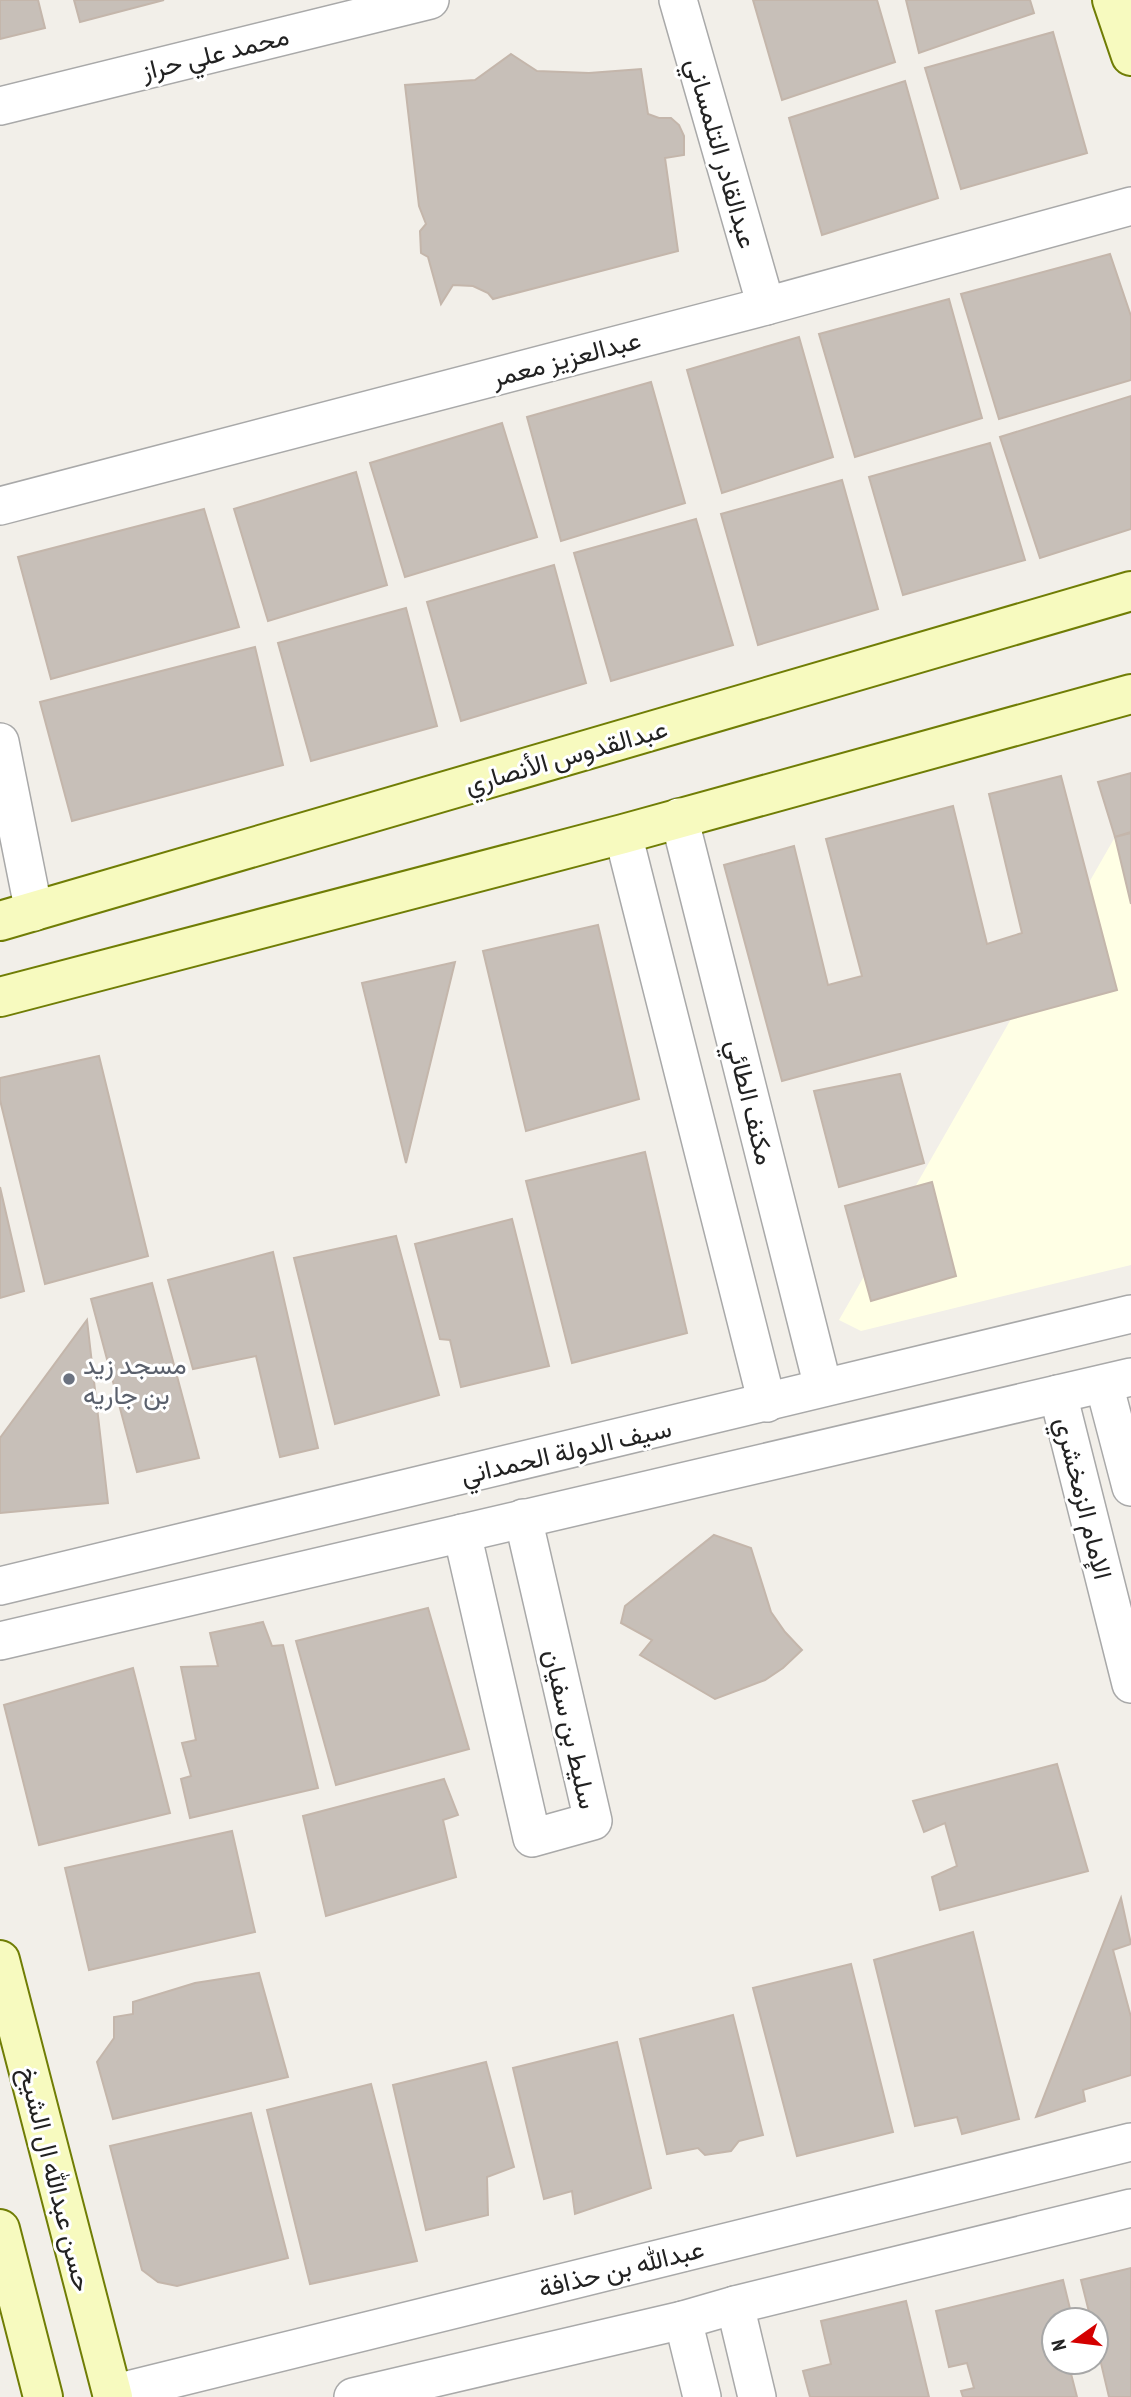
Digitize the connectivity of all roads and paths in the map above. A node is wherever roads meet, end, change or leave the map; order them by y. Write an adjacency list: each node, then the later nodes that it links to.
1 (430, 0): 5 (street, محمد علي حراز)
2 (678, 0): 7 (street, عبدالقادر التلمساني)
3 (1112, 0): 4 (street)
4 (1131, 56)
5 (0, 106)
6 (1131, 206): 7 (street, عبدالعزيز معمر)
7 (766, 306): 8 (street, عبدالعزيز معمر)
8 (0, 506)
9 (1131, 591): 14 (street, عبدالقدوس الأنصاري)
10 (1131, 694): 12 (street)
11 (0, 742): 14 (street)
12 (679, 817): 13 (street); 18 (street, مكنف الطائي)
13 (624, 834): 15 (street); 20 (street)
14 (17, 917)
15 (0, 997)
16 (1131, 1314): 18 (street, سيف الدولة الحمداني)
17 (1118, 1381): 19 (street); 21 (street, الإمام الزمخشري)
18 (823, 1387): 20 (street, سيف الدولة الحمداني)
19 (1058, 1394): 22 (street); 26 (street, الإمام الزمخشري)
20 (767, 1403): 24 (street, سيف الدولة الحمداني)
21 (1131, 1487)
22 (523, 1518): 23 (street); 23 (street, سليط بن سفيان)
23 (462, 1533): 25 (street)
24 (0, 1586)
25 (0, 1640)
26 (1131, 1684)
27 (0, 1960): 33 (street, حسن عبدالله ال الشيخ)
28 (1131, 2142): 33 (street, عبدالله بن حذافة)
29 (1131, 2208): 31 (street)
30 (0, 2229): 34 (street)
31 (735, 2305): 32 (street); 37 (street)
32 (683, 2320): 35 (street); 36 (street)
33 (112, 2395)
34 (43, 2397)
35 (353, 2397)
36 (702, 2397)
37 (757, 2397)

